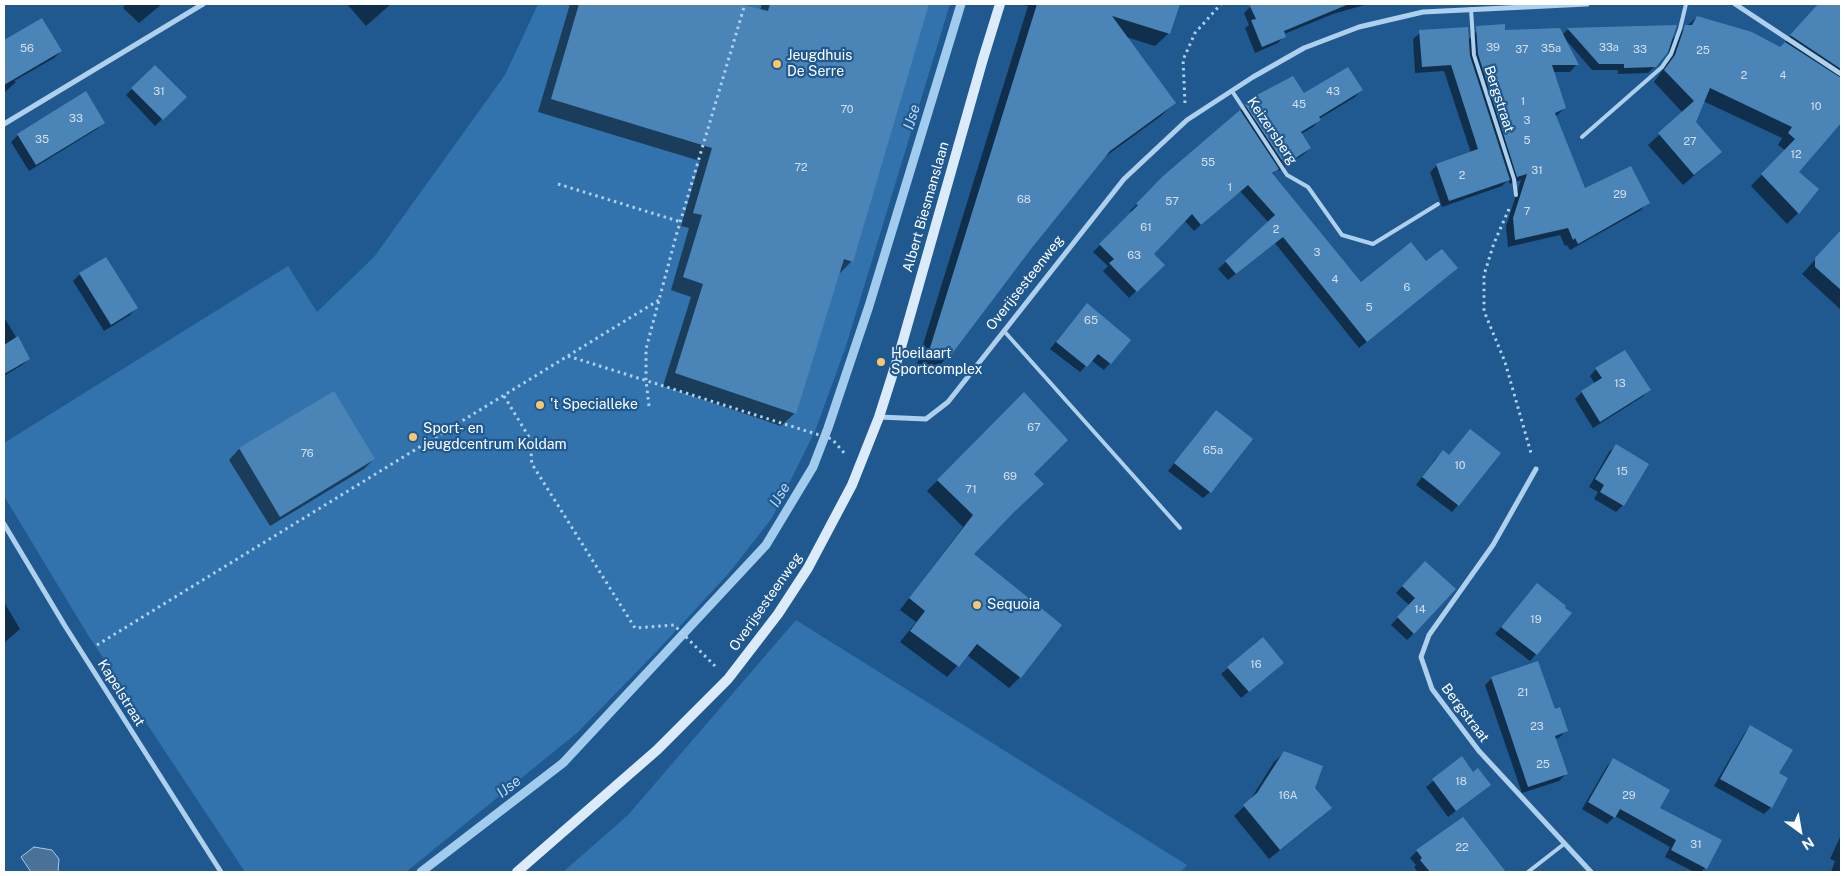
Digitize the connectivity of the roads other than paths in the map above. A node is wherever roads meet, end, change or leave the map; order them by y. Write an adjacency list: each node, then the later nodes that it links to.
1 (203, 4): 9 (street)
2 (1000, 4): 14 (main road, Albert Biesmanslaan)
3 (1587, 4): 6 (street, Overijsesteenweg)
4 (1686, 4): 10 (lane)
5 (1735, 4): 7 (street)
6 (1471, 8): 8 (street, Overijsesteenweg); 11 (lane, Bergstraat)
7 (1841, 74)
8 (1232, 91): 12 (lane, Keizersberg); 13 (street, Overijsesteenweg)
9 (4, 124)
10 (1582, 137)
11 (1516, 195)
12 (1438, 204)
13 (1004, 331): 14 (street, Overijsesteenweg); 17 (lane)
14 (879, 417): 20 (main road, Overijsesteenweg)
15 (1536, 469): 18 (street, Bergstraat)
16 (4, 524): 19 (street, Kapelstraat)
17 (1180, 528)
18 (1564, 844): 21 (lane); 22 (street, Bergstraat)
19 (221, 872)
20 (517, 872)
21 (1528, 872)
22 (1591, 872)

